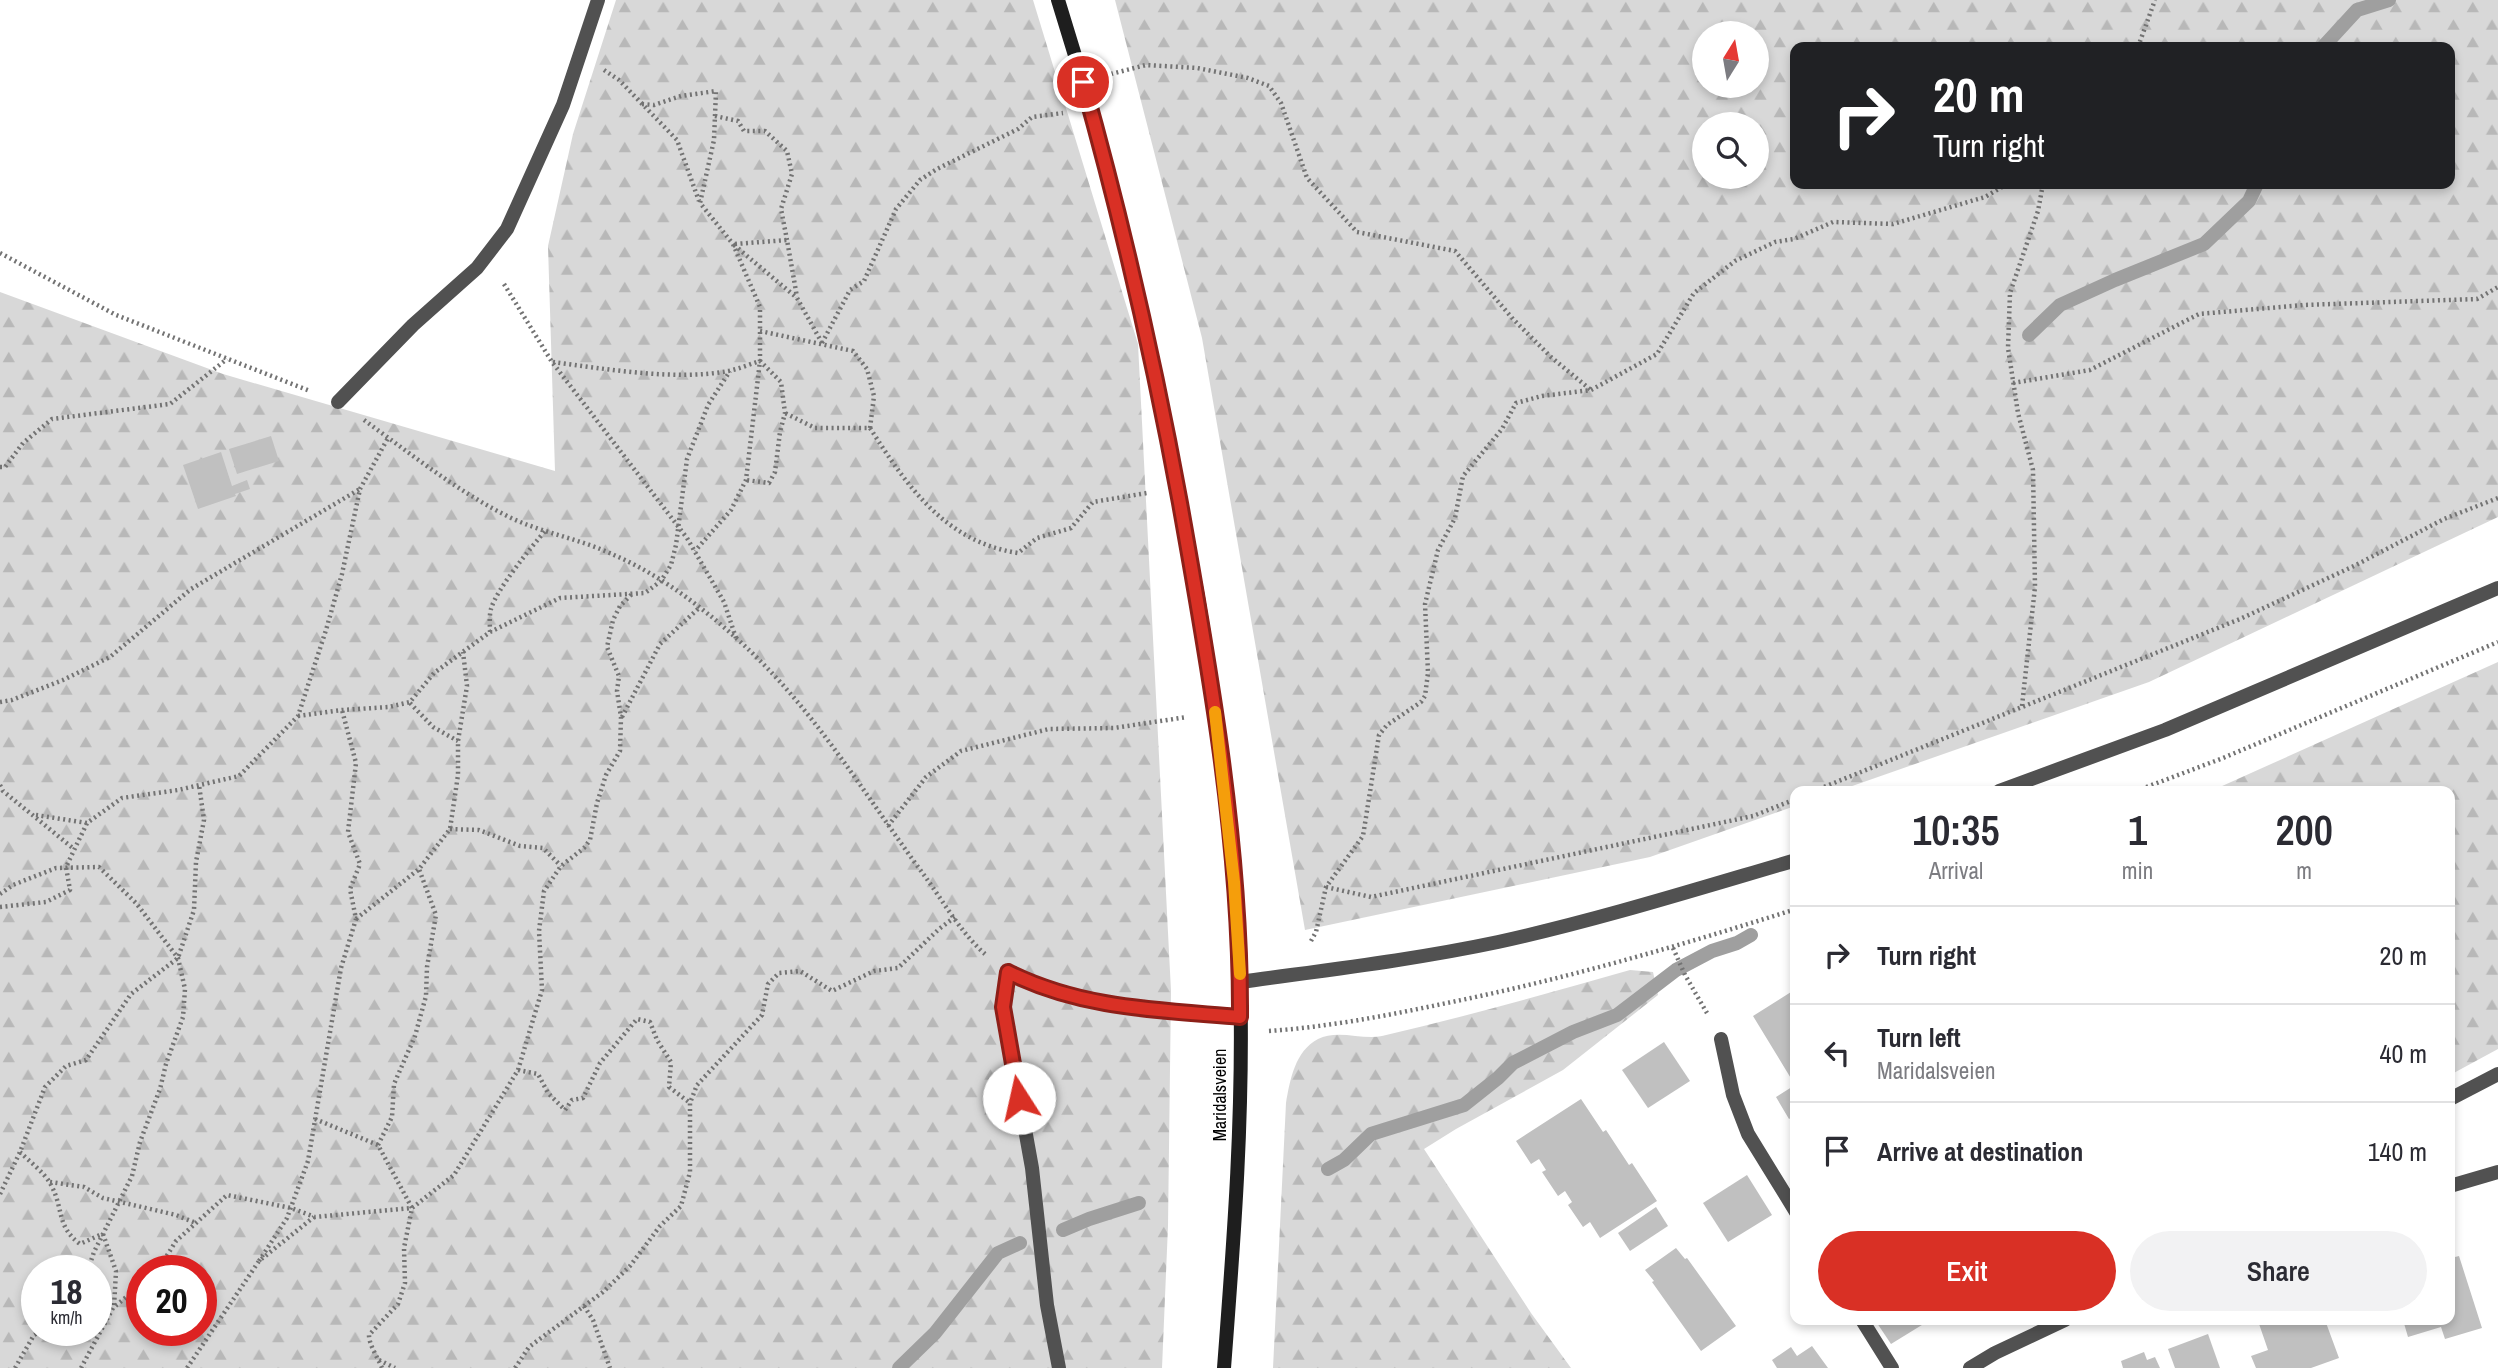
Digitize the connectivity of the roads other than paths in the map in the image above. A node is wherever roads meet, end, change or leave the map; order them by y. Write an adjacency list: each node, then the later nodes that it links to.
1 (598, 0): 3 (street)
2 (1058, 0): 7 (street, Maridalsveien)
3 (338, 402)
4 (2498, 588): 5 (street)
5 (2013, 786)
6 (1790, 862): 7 (street)
7 (1240, 982): 8 (street, Maridalsveien)
8 (1240, 1017): 17 (street); 18 (street, Maridalsveien)
9 (1721, 1039): 14 (street)
10 (2498, 1074): 11 (street)
11 (2455, 1097)
12 (2498, 1172): 13 (street)
13 (2455, 1185)
14 (1790, 1202)
15 (1865, 1325): 19 (street)
16 (2054, 1325): 20 (street)
17 (1059, 1368)
18 (1224, 1368)
19 (1892, 1368)
20 (1970, 1368)

